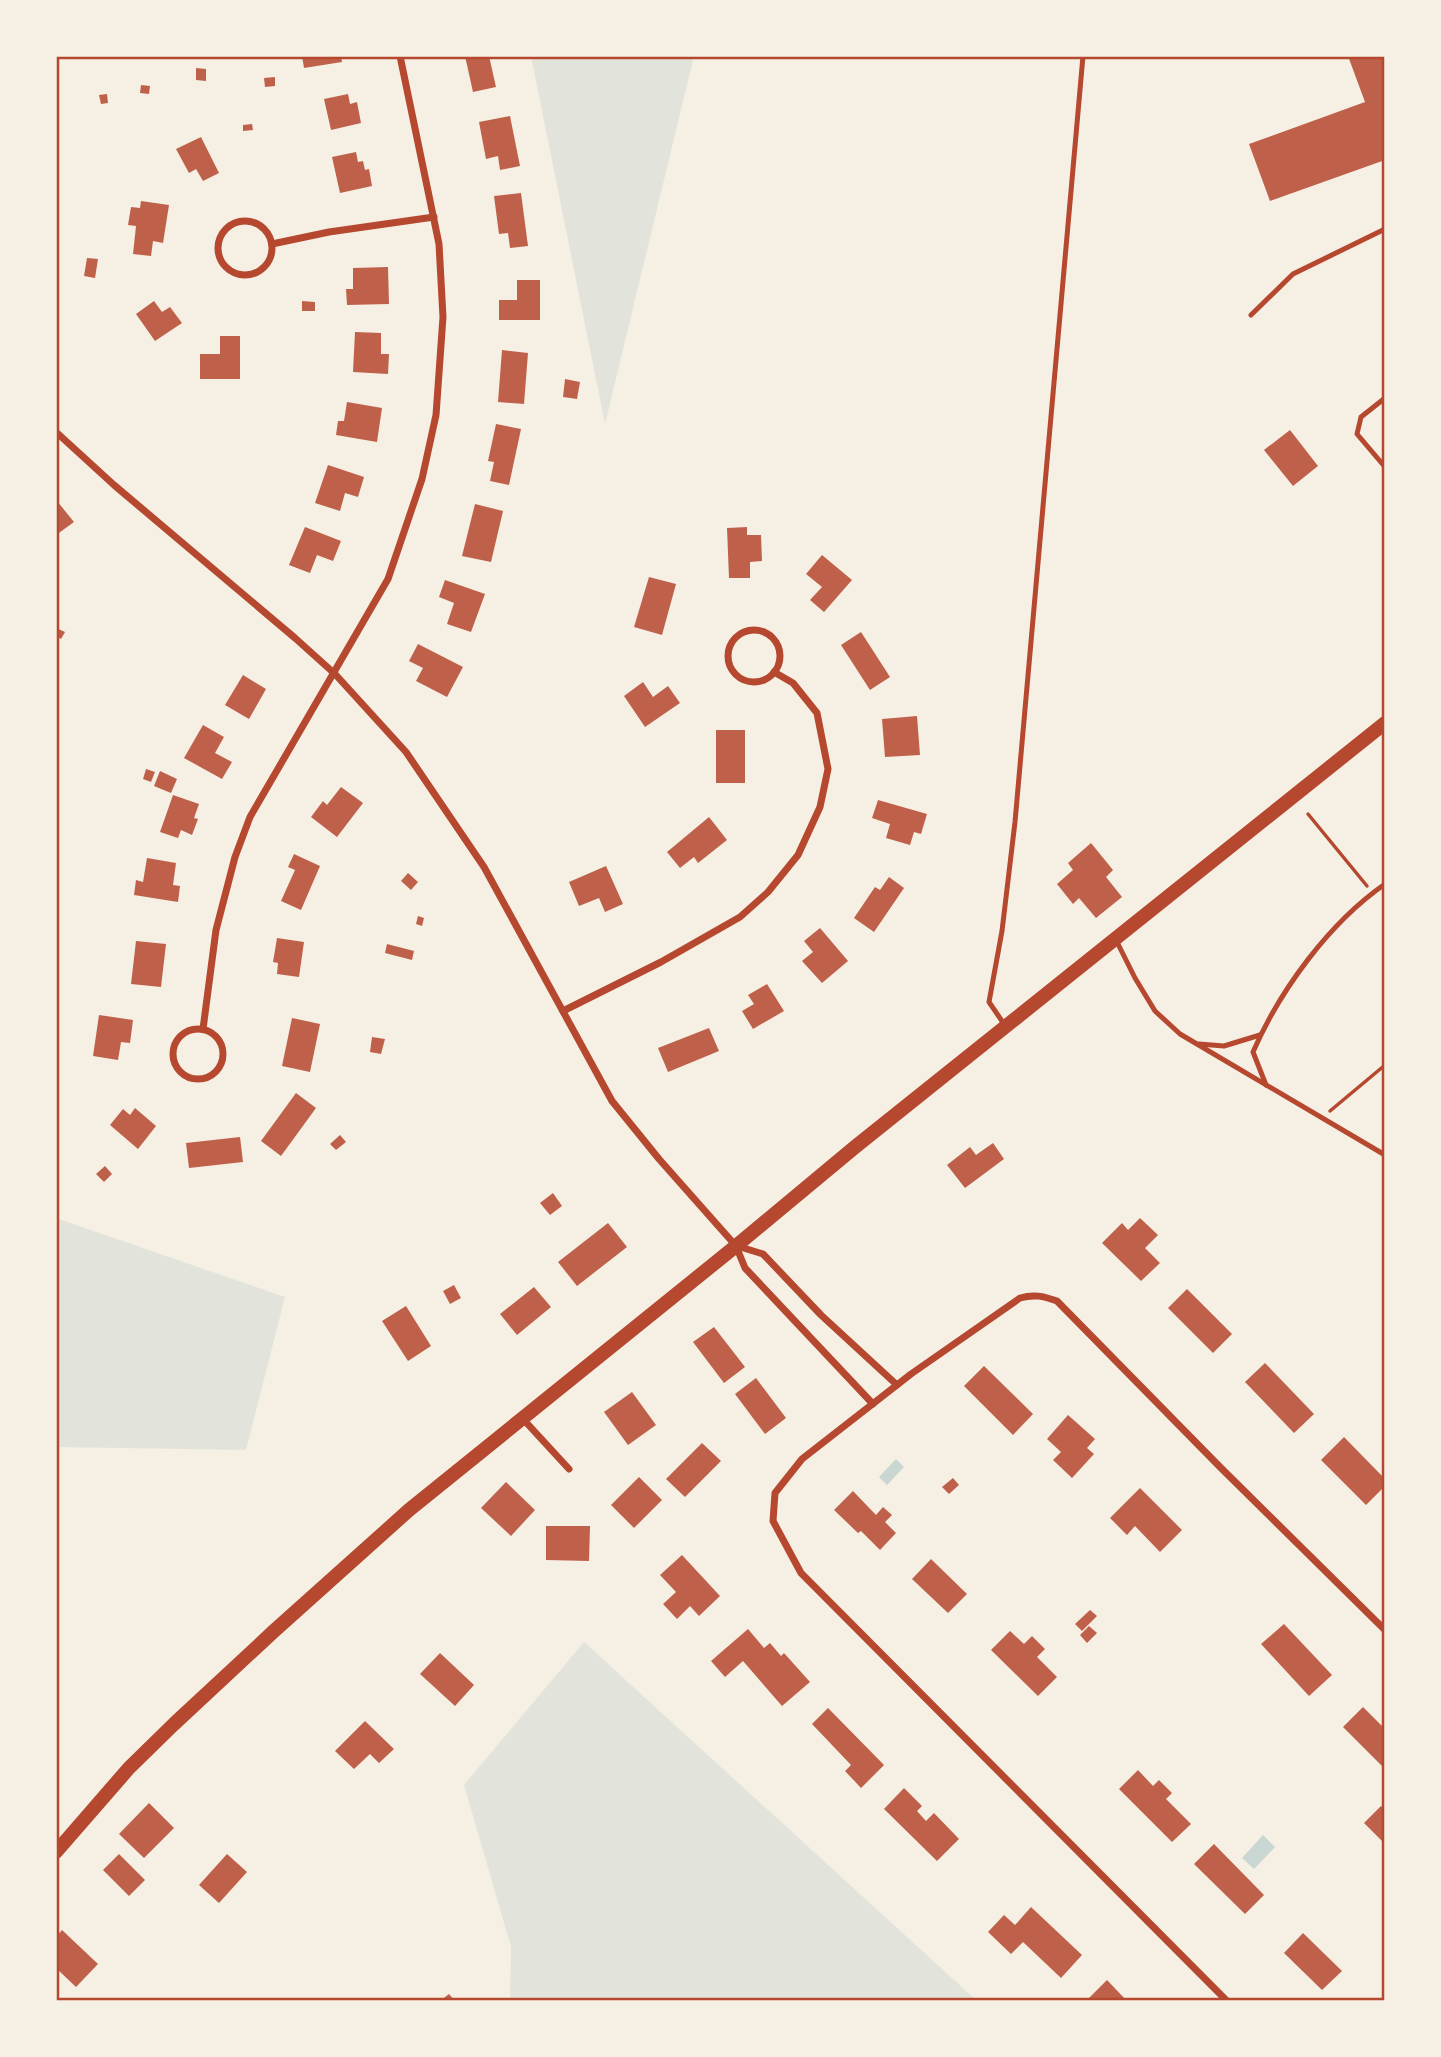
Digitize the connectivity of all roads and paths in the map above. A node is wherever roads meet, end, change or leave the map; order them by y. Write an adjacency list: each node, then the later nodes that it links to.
1 (400, 56): 3 (street)
2 (1083, 56): 18 (lane)
3 (434, 217): 5 (street); 11 (street)
4 (1385, 229): 6 (lane)
5 (272, 244): 5 (street)
6 (1251, 315)
7 (1385, 398): 9 (lane)
8 (56, 432): 11 (street)
9 (1385, 467)
10 (775, 672): 10 (street); 17 (street)
11 (335, 674): 17 (street); 19 (street)
12 (1385, 723): 16 (main road)
13 (1308, 814): 15 (path)
14 (1385, 884): 15 (lane)
15 (1373, 893): 20 (lane)
16 (1116, 940): 18 (main road); 21 (lane)
17 (563, 1010): 26 (street)
18 (1006, 1027): 26 (main road)
19 (202, 1029): 19 (street)
20 (1260, 1035): 21 (lane); 23 (lane)
21 (1195, 1043): 23 (lane)
22 (1385, 1065): 24 (path)
23 (1266, 1085): 24 (lane)
24 (1322, 1118): 25 (lane)
25 (1385, 1156)
26 (736, 1246): 27 (street); 28 (street); 29 (main road)
27 (897, 1385): 28 (street); 31 (street)
28 (873, 1404): 33 (street)
29 (523, 1418): 30 (street); 32 (main road)
30 (569, 1469)
31 (1385, 1630)
32 (56, 1852)
33 (1227, 2001)

